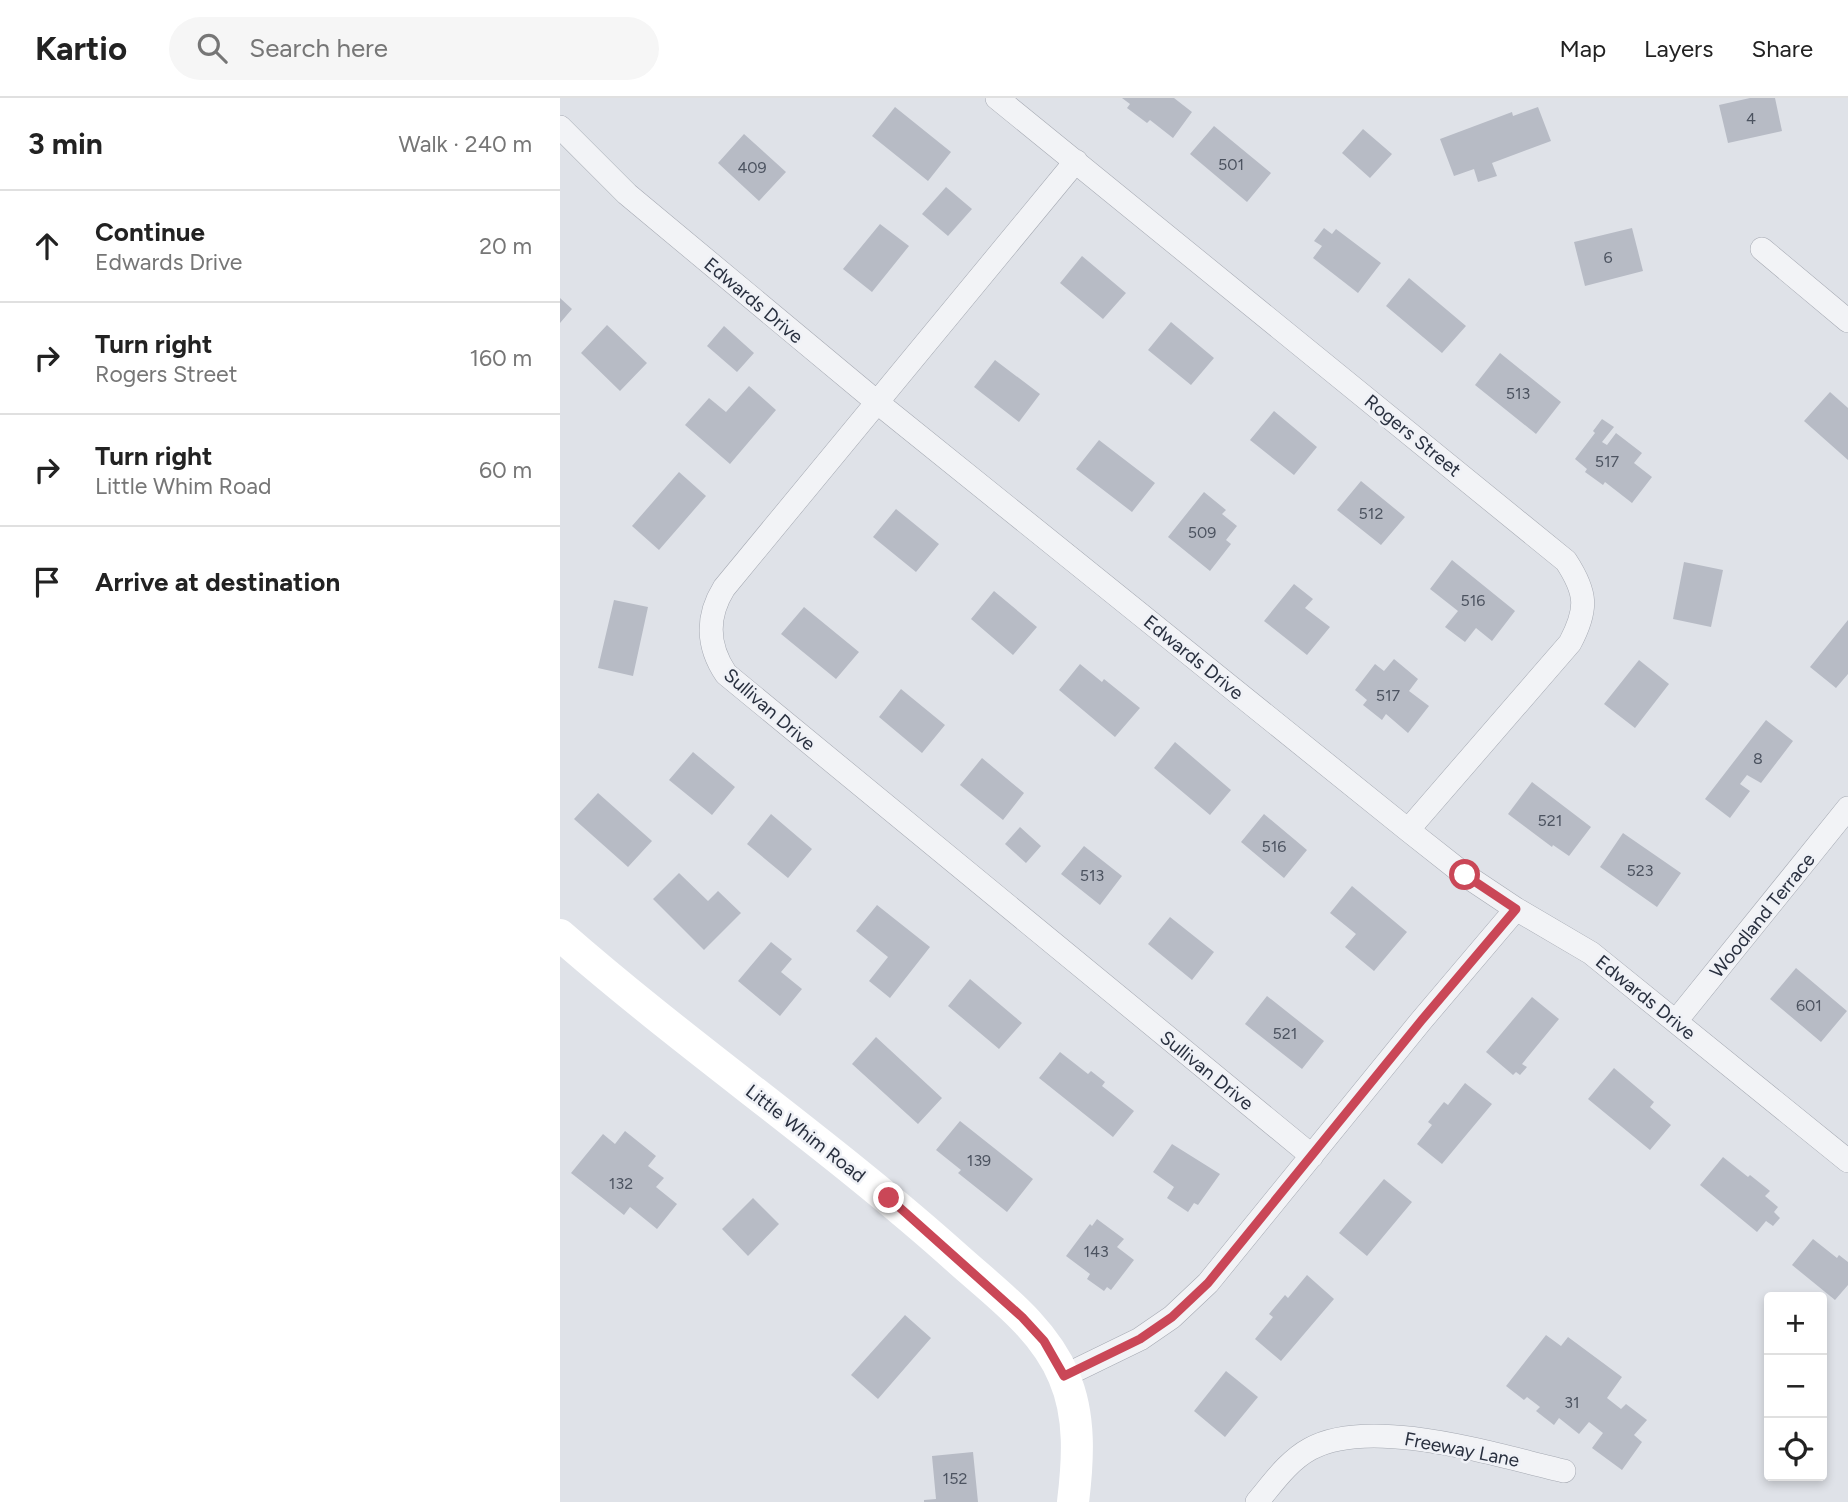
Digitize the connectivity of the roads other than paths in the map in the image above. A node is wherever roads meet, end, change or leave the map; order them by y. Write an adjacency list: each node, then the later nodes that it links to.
1 (997, 98): 3 (street, Rogers Street)
2 (560, 127): 6 (street, Edwards Drive)
3 (1076, 161): 6 (street, Sullivan Drive); 8 (street, Rogers Street)
4 (1762, 248): 5 (street)
5 (1848, 321)
6 (878, 403): 8 (street, Edwards Drive); 12 (street, Sullivan Drive)
7 (1848, 808): 11 (street, Woodland Terrace)
8 (1408, 830): 9 (street, Edwards Drive)
9 (1516, 909): 11 (street, Edwards Drive); 12 (street)
10 (560, 935): 14 (street, Little Whim Road)
11 (1676, 1021): 13 (street, Edwards Drive)
12 (1312, 1156): 14 (street)
13 (1848, 1161)
14 (1064, 1376): 16 (street, Little Whim Road)
15 (1564, 1471): 17 (street, Freeway Lane)
16 (1073, 1502)
17 (1257, 1502)

